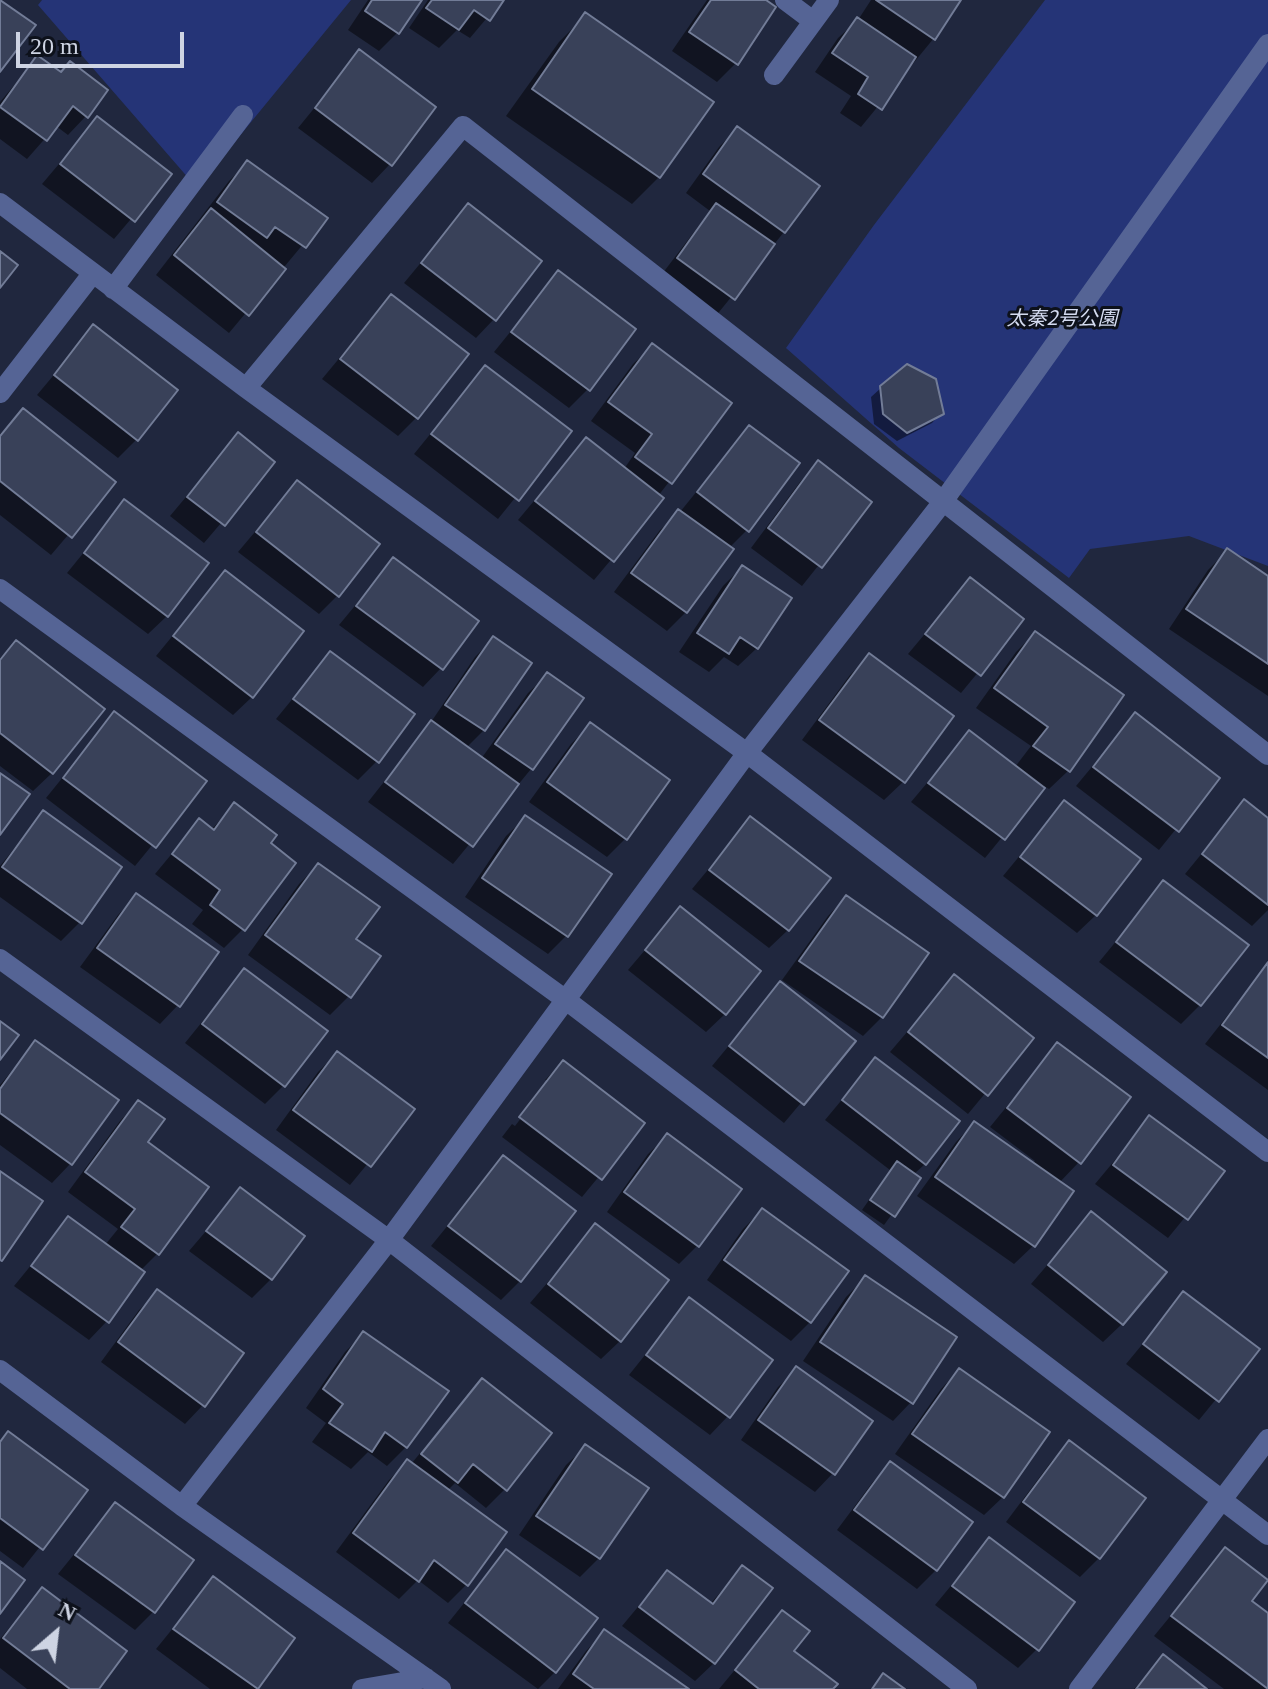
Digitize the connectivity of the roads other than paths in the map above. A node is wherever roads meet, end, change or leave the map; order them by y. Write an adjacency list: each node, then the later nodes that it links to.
1 (785, 0): 3 (street)
2 (829, 0): 3 (street)
3 (813, 21): 5 (street)
4 (1268, 44): 12 (street)
5 (774, 75)
6 (243, 115): 9 (street)
7 (0, 203): 8 (street)
8 (93, 273): 9 (street); 11 (street)
9 (113, 289): 10 (street)
10 (246, 388): 12 (street); 14 (street)
11 (0, 393)
12 (942, 503): 14 (street); 15 (street)
13 (0, 589): 17 (street)
14 (747, 753): 17 (street); 18 (street)
15 (1268, 755)
16 (0, 959): 19 (street)
17 (566, 1000): 19 (street); 22 (street)
18 (1268, 1152)
19 (389, 1240): 23 (street); 27 (street)
20 (1, 1373): 23 (street)
21 (1268, 1439): 22 (street)
22 (1224, 1500): 24 (street); 28 (street)
23 (182, 1506): 25 (street)
24 (1268, 1535)
25 (434, 1683): 26 (street)
26 (362, 1689)
27 (967, 1689)
28 (1079, 1689)

